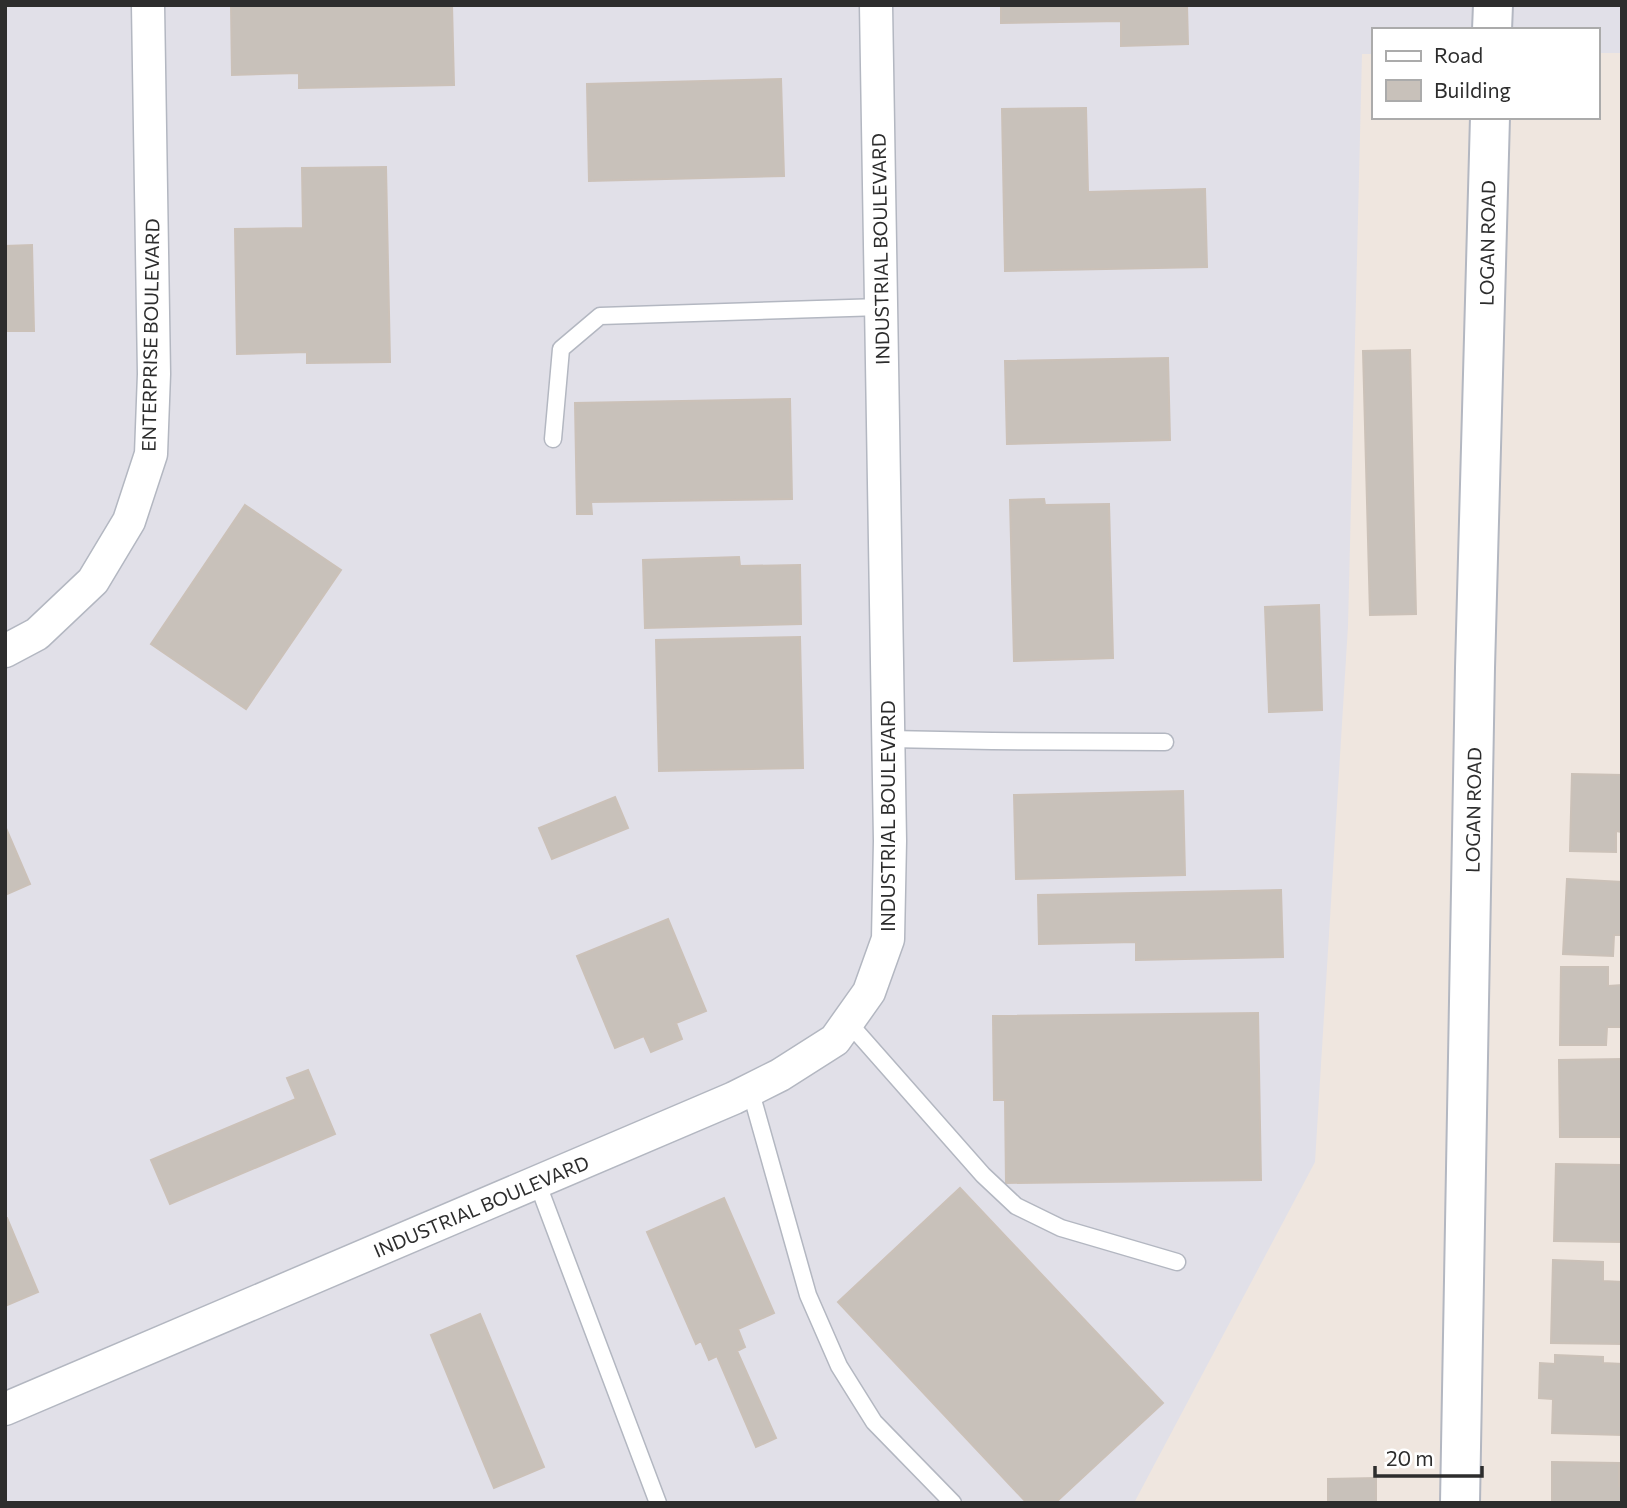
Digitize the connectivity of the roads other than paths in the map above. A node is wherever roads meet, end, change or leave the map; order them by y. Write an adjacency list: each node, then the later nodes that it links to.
1 (148, 5): 8 (street, ENTERPRISE BOULEVARD)
2 (876, 5): 6 (street, INDUSTRIAL BOULEVARD)
3 (1493, 5): 4 (street)
4 (1492, 28)
5 (1490, 119): 18 (street, LOGAN ROAD)
6 (881, 307): 7 (lane); 9 (street, INDUSTRIAL BOULEVARD)
7 (553, 439)
8 (5, 651)
9 (889, 739): 10 (lane); 11 (street, INDUSTRIAL BOULEVARD)
10 (1165, 742)
11 (848, 1022): 12 (street, INDUSTRIAL BOULEVARD); 14 (lane)
12 (750, 1089): 13 (street, INDUSTRIAL BOULEVARD); 17 (lane)
13 (537, 1182): 15 (street, INDUSTRIAL BOULEVARD); 16 (lane)
14 (1177, 1262)
15 (5, 1409)
16 (658, 1503)
17 (953, 1503)
18 (1460, 1503)

